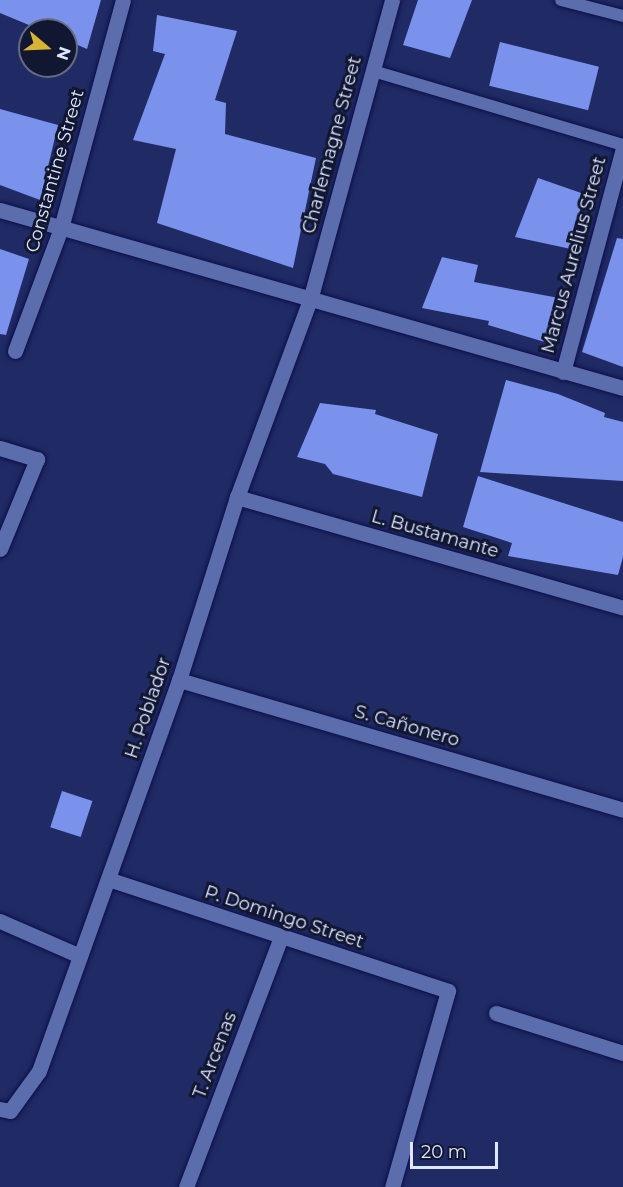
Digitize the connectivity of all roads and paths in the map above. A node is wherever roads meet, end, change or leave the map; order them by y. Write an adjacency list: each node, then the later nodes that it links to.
1 (123, 0): 8 (street, Constantine Street)
2 (392, 0): 5 (street, Charlemagne Street)
3 (561, 0): 4 (lane)
4 (623, 16)
5 (373, 71): 6 (lane); 9 (street, Charlemagne Street)
6 (623, 147): 11 (street, Marcus Aurelius Street)
7 (0, 210): 8 (street)
8 (61, 228): 9 (street); 10 (street, Constantine Street)
9 (310, 300): 11 (street); 14 (street, H. Poblador)
10 (15, 351)
11 (563, 372): 12 (street)
12 (623, 388)
13 (0, 448): 15 (street)
14 (237, 498): 16 (street, L. Bustamante); 17 (street, H. Poblador)
15 (0, 549)
16 (623, 608)
17 (179, 680): 18 (street, S. Cañonero); 19 (street, H. Poblador)
18 (623, 810)
19 (108, 879): 21 (street, P. Domingo Street); 22 (street, H. Poblador)
20 (0, 921): 22 (street)
21 (281, 937): 26 (street, T. Arcenas); 27 (street, P. Domingo Street)
22 (80, 956): 25 (street, H. Poblador)
23 (496, 1013): 24 (street)
24 (623, 1053)
25 (5, 1110)
26 (186, 1187)
27 (392, 1187)

